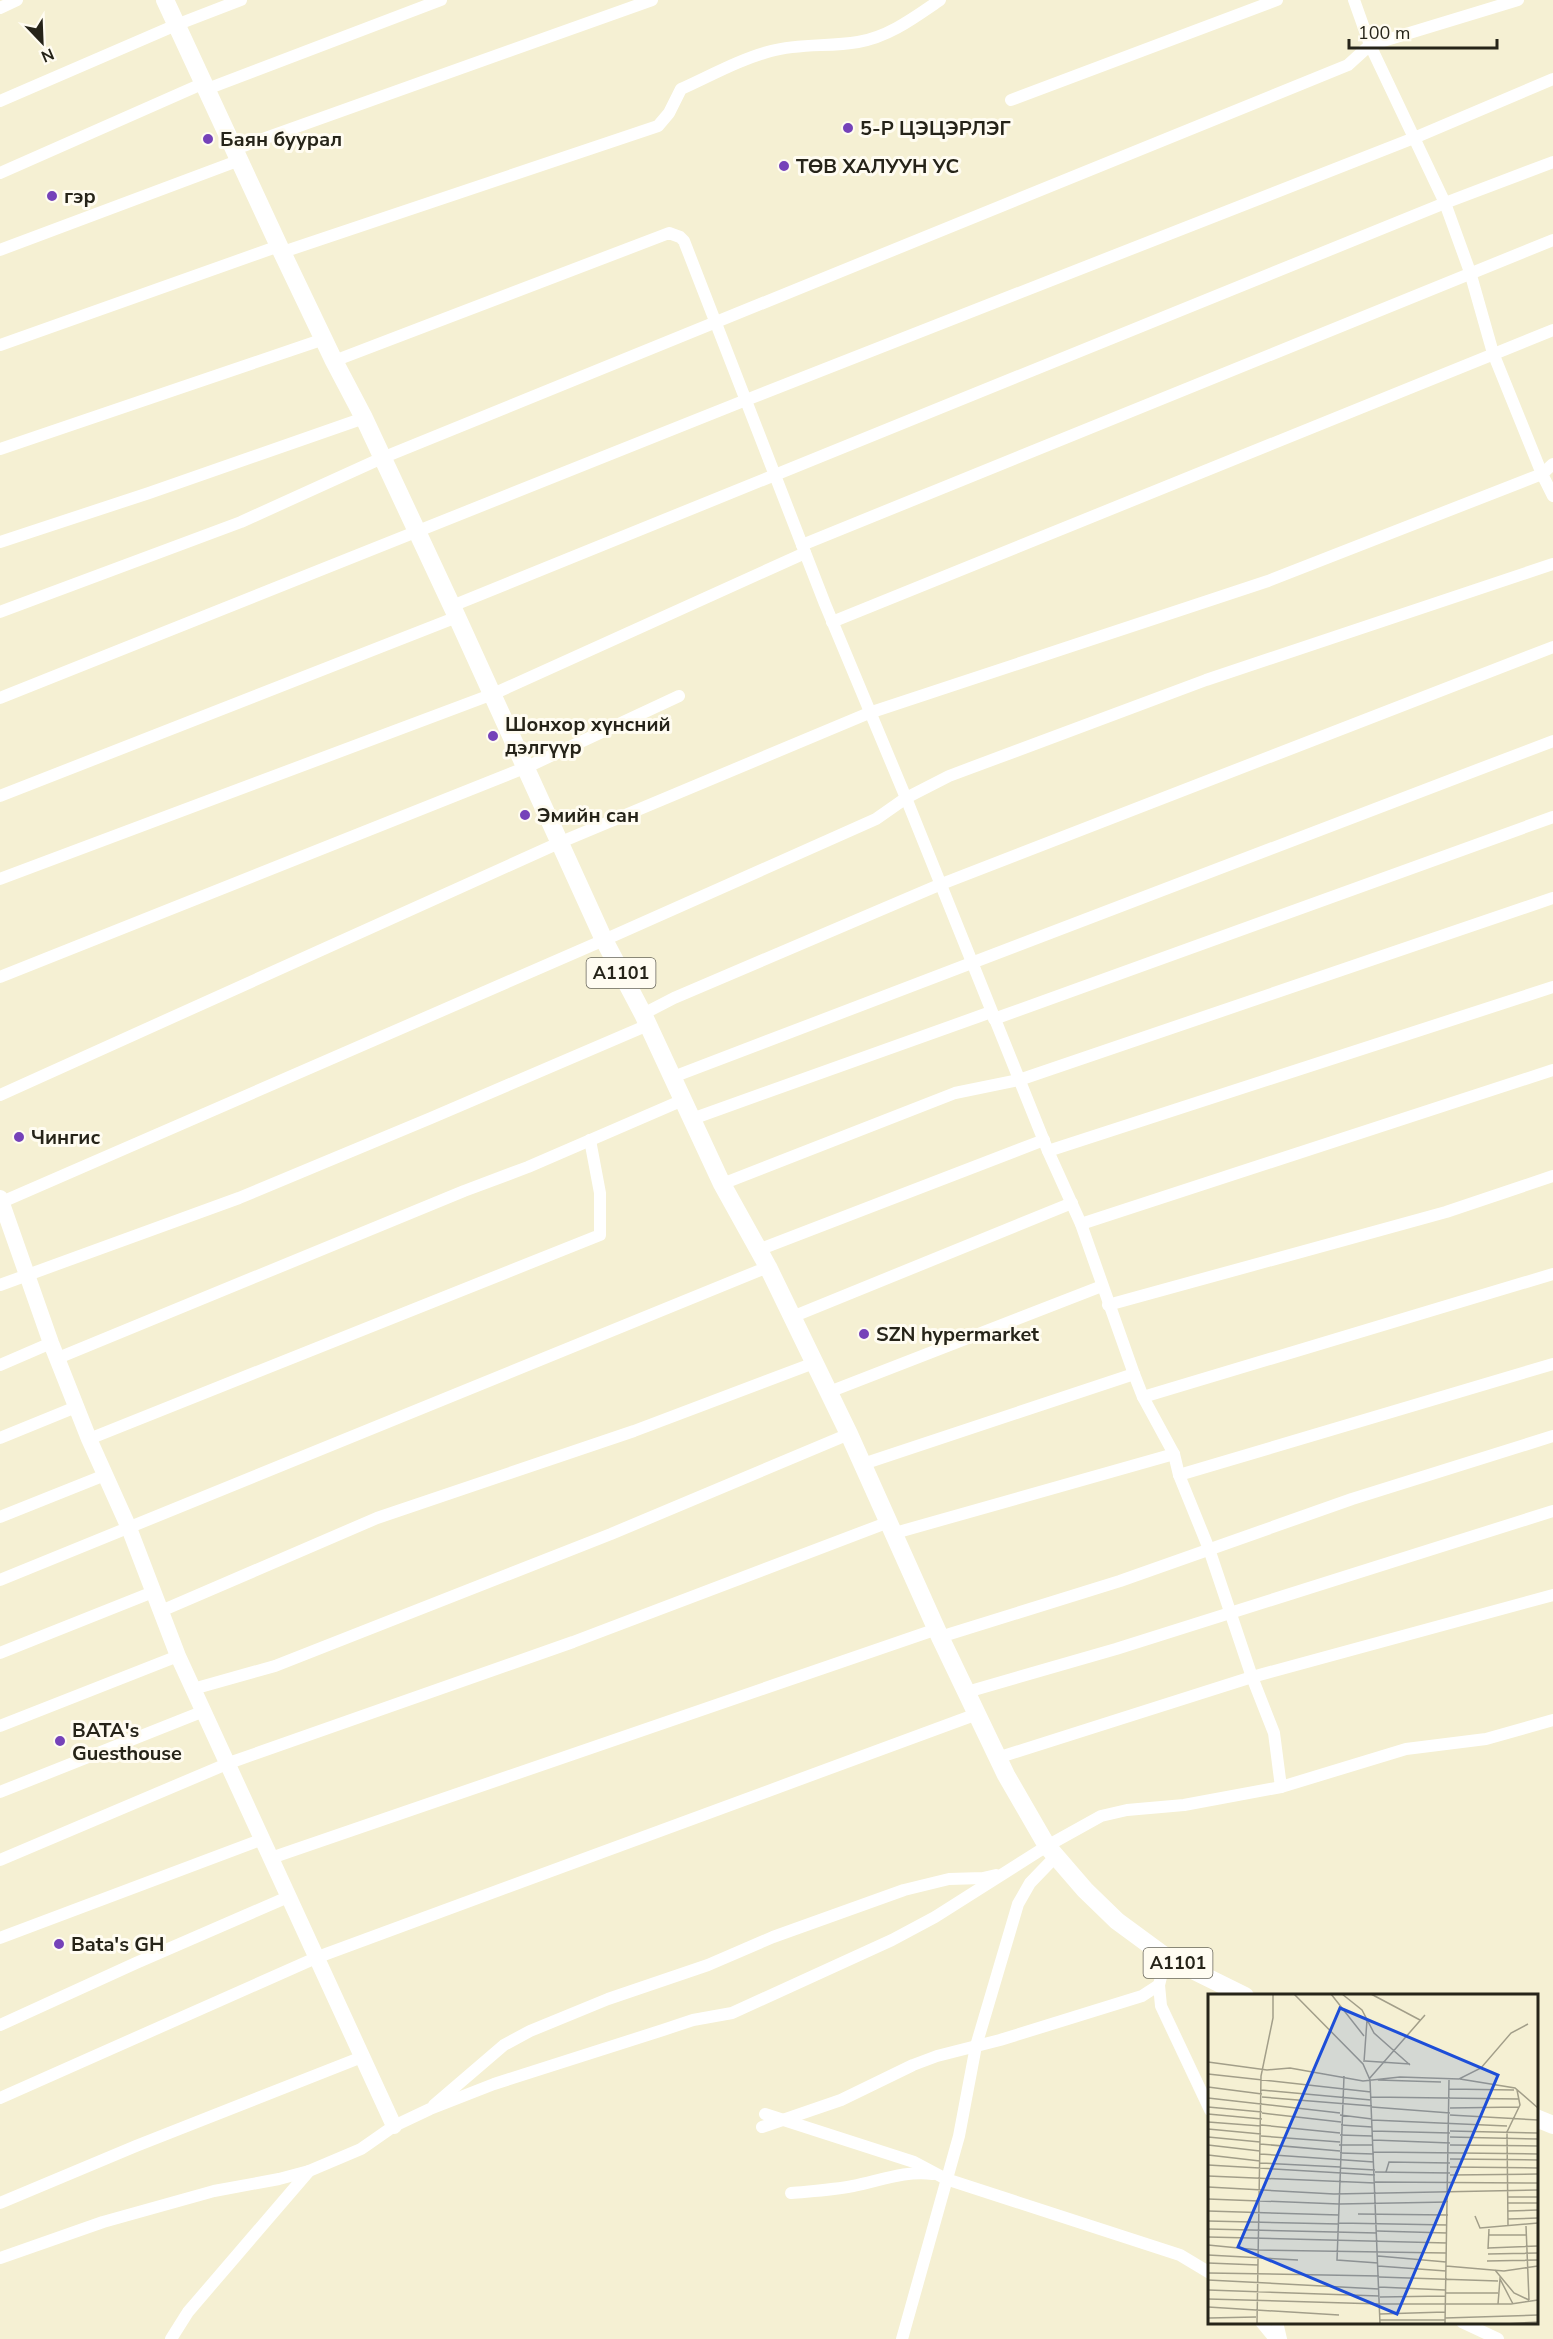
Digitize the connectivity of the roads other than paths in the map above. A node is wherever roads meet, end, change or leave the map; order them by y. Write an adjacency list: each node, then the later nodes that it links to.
1 (17, 0): 10 (street)
2 (165, 0): 11 (main road, A1101)
3 (241, 0): 11 (street)
4 (441, 0): 14 (street)
5 (652, 0): 18 (street)
6 (940, 0): 23 (street)
7 (1277, 0): 15 (street)
8 (1354, 0): 12 (street)
9 (1518, 0): 12 (street)
10 (0, 8)
11 (176, 25): 14 (main road, A1101); 16 (street)
12 (1370, 45): 17 (street); 26 (street)
13 (1553, 79): 17 (street)
14 (205, 86): 18 (main road, A1101); 20 (street)
15 (1011, 100)
16 (0, 101)
17 (1414, 138): 21 (street); 32 (street)
18 (237, 154): 23 (main road, A1101); 24 (street)
19 (1553, 162): 21 (street)
20 (0, 173)
21 (1446, 203): 25 (street); 38 (street)
22 (1553, 240): 25 (street)
23 (281, 249): 28 (main road, A1101); 29 (street)
24 (0, 250)
25 (1470, 272): 30 (street); 42 (street)
26 (716, 322): 31 (street); 32 (street); 35 (street)
27 (1553, 330): 30 (street)
28 (324, 339): 31 (main road, A1101); 34 (street)
29 (0, 345)
30 (1493, 353): 37 (street); 46 (street)
31 (334, 361): 33 (main road, A1101)
32 (746, 400): 38 (street); 40 (street)
33 (364, 418): 35 (main road, A1101); 41 (street)
34 (0, 449)
35 (382, 458): 40 (main road, A1101); 44 (street)
36 (1553, 464): 37 (street)
37 (1542, 474): 39 (street); 51 (street)
38 (775, 476): 42 (street); 45 (street)
39 (1553, 496)
40 (417, 532): 45 (main road, A1101); 50 (street)
41 (0, 542)
42 (803, 549): 46 (street); 48 (street)
43 (1553, 564): 55 (street)
44 (0, 612)
45 (455, 612): 48 (main road, A1101); 54 (street)
46 (832, 622): 51 (street)
47 (1553, 647): 59 (street)
48 (493, 694): 53 (main road, A1101); 58 (street)
49 (679, 696): 53 (street)
50 (0, 698)
51 (869, 713): 55 (street); 57 (street)
52 (1553, 741): 62 (street)
53 (527, 767): 57 (main road, A1101); 63 (street)
54 (0, 796)
55 (906, 798): 59 (street); 61 (street)
56 (1553, 817): 65 (street)
57 (561, 842): 61 (main road, A1101); 70 (street)
58 (0, 879)
59 (939, 885): 62 (street); 66 (street)
60 (1553, 898): 69 (street)
61 (604, 940): 66 (main road, A1101); 77 (street)
62 (971, 964): 65 (street); 68 (street)
63 (0, 977)
64 (1553, 987): 74 (street)
65 (992, 1016): 69 (street); 72 (street)
66 (645, 1019): 68 (main road, A1101); 83 (street)
67 (1553, 1070): 79 (street)
68 (673, 1077): 71 (main road, A1101)
69 (1018, 1080): 74 (street); 76 (street)
70 (0, 1095)
71 (682, 1100): 72 (main road, A1101); 73 (street)
72 (692, 1119): 76 (main road, A1101)
73 (590, 1140): 88 (street); 99 (street)
74 (1046, 1146): 78 (street); 80 (street)
75 (1553, 1176): 86 (street)
76 (722, 1184): 80 (main road, A1101)
77 (1, 1201): 83 (main road)
78 (1072, 1203): 79 (street); 87 (street)
79 (1081, 1224): 85 (street)
80 (758, 1250): 81 (main road, A1101)
81 (768, 1267): 87 (main road, A1101); 106 (street)
82 (1553, 1274): 94 (street)
83 (26, 1275): 84 (street); 88 (main road)
84 (0, 1285)
85 (1102, 1286): 86 (street); 93 (street)
86 (1108, 1305): 92 (street)
87 (792, 1317): 89 (main road, A1101)
88 (54, 1350): 91 (street); 95 (main road)
89 (814, 1363): 93 (main road, A1101); 112 (street)
90 (1553, 1364): 103 (street)
91 (0, 1365)
92 (1134, 1374): 94 (street); 101 (street)
93 (829, 1392): 96 (main road, A1101)
94 (1143, 1397): 100 (street)
95 (76, 1407): 98 (street); 99 (main road)
96 (849, 1434): 101 (main road, A1101); 118 (street)
97 (1553, 1436): 108 (street)
98 (0, 1438)
99 (89, 1439): 102 (main road)
100 (1174, 1454): 103 (street); 107 (street)
101 (863, 1464): 107 (main road, A1101)
102 (105, 1475): 105 (street); 106 (main road)
103 (1179, 1475): 108 (street)
104 (1553, 1510): 113 (street)
105 (0, 1517)
106 (129, 1528): 109 (street); 110 (main road)
107 (892, 1528): 114 (main road, A1101); 125 (street)
108 (1209, 1549): 113 (street); 114 (street)
109 (0, 1580)
110 (153, 1592): 112 (main road); 115 (street)
111 (1553, 1595): 117 (street)
112 (161, 1611): 116 (main road)
113 (1231, 1613): 117 (street); 119 (street)
114 (938, 1633): 119 (main road, A1101); 130 (street)
115 (0, 1653)
116 (178, 1656): 118 (main road); 123 (street)
117 (1252, 1677): 124 (street); 126 (street)
118 (193, 1689): 120 (main road)
119 (967, 1692): 121 (main road, A1101)
120 (204, 1711): 125 (main road); 127 (street)
121 (977, 1714): 124 (main road, A1101); 135 (street)
122 (1553, 1720): 126 (street)
123 (0, 1726)
124 (997, 1758): 129 (main road, A1101)
125 (229, 1763): 128 (main road); 131 (street)
126 (1281, 1787): 129 (street)
127 (0, 1792)
128 (263, 1839): 130 (main road); 134 (street)
129 (1052, 1851): 132 (street); 136 (main road, A1101); 140 (street)
130 (271, 1858): 133 (main road)
131 (0, 1860)
132 (1003, 1874): 144 (street); 144 (street)
133 (288, 1897): 135 (main road); 139 (street)
134 (0, 1938)
135 (318, 1957): 141 (main road); 142 (street)
136 (1166, 1957): 137 (street); 138 (main road, A1101)
137 (1159, 1985): 140 (street); 143 (street)
138 (1243, 1994)
139 (0, 2025)
140 (976, 2046): 147 (street); 152 (street)
141 (362, 2057): 149 (main road); 154 (street)
142 (0, 2098)
143 (1208, 2108)
144 (430, 2109): 149 (street)
145 (765, 2114): 147 (street)
146 (1538, 2119): 148 (main road)
147 (781, 2120): 150 (street); 152 (street)
148 (1553, 2125)
149 (394, 2126): 151 (street)
150 (762, 2127)
151 (309, 2171): 155 (street); 160 (street)
152 (943, 2177): 153 (street); 156 (street); 161 (street)
153 (791, 2193)
154 (0, 2202)
155 (0, 2258)
156 (1208, 2272)
157 (1263, 2324): 162 (street)
158 (1277, 2324): 163 (street)
159 (1466, 2324): 164 (street)
160 (171, 2339)
161 (902, 2339)
162 (1275, 2339)
163 (1281, 2339)
164 (1498, 2339)

